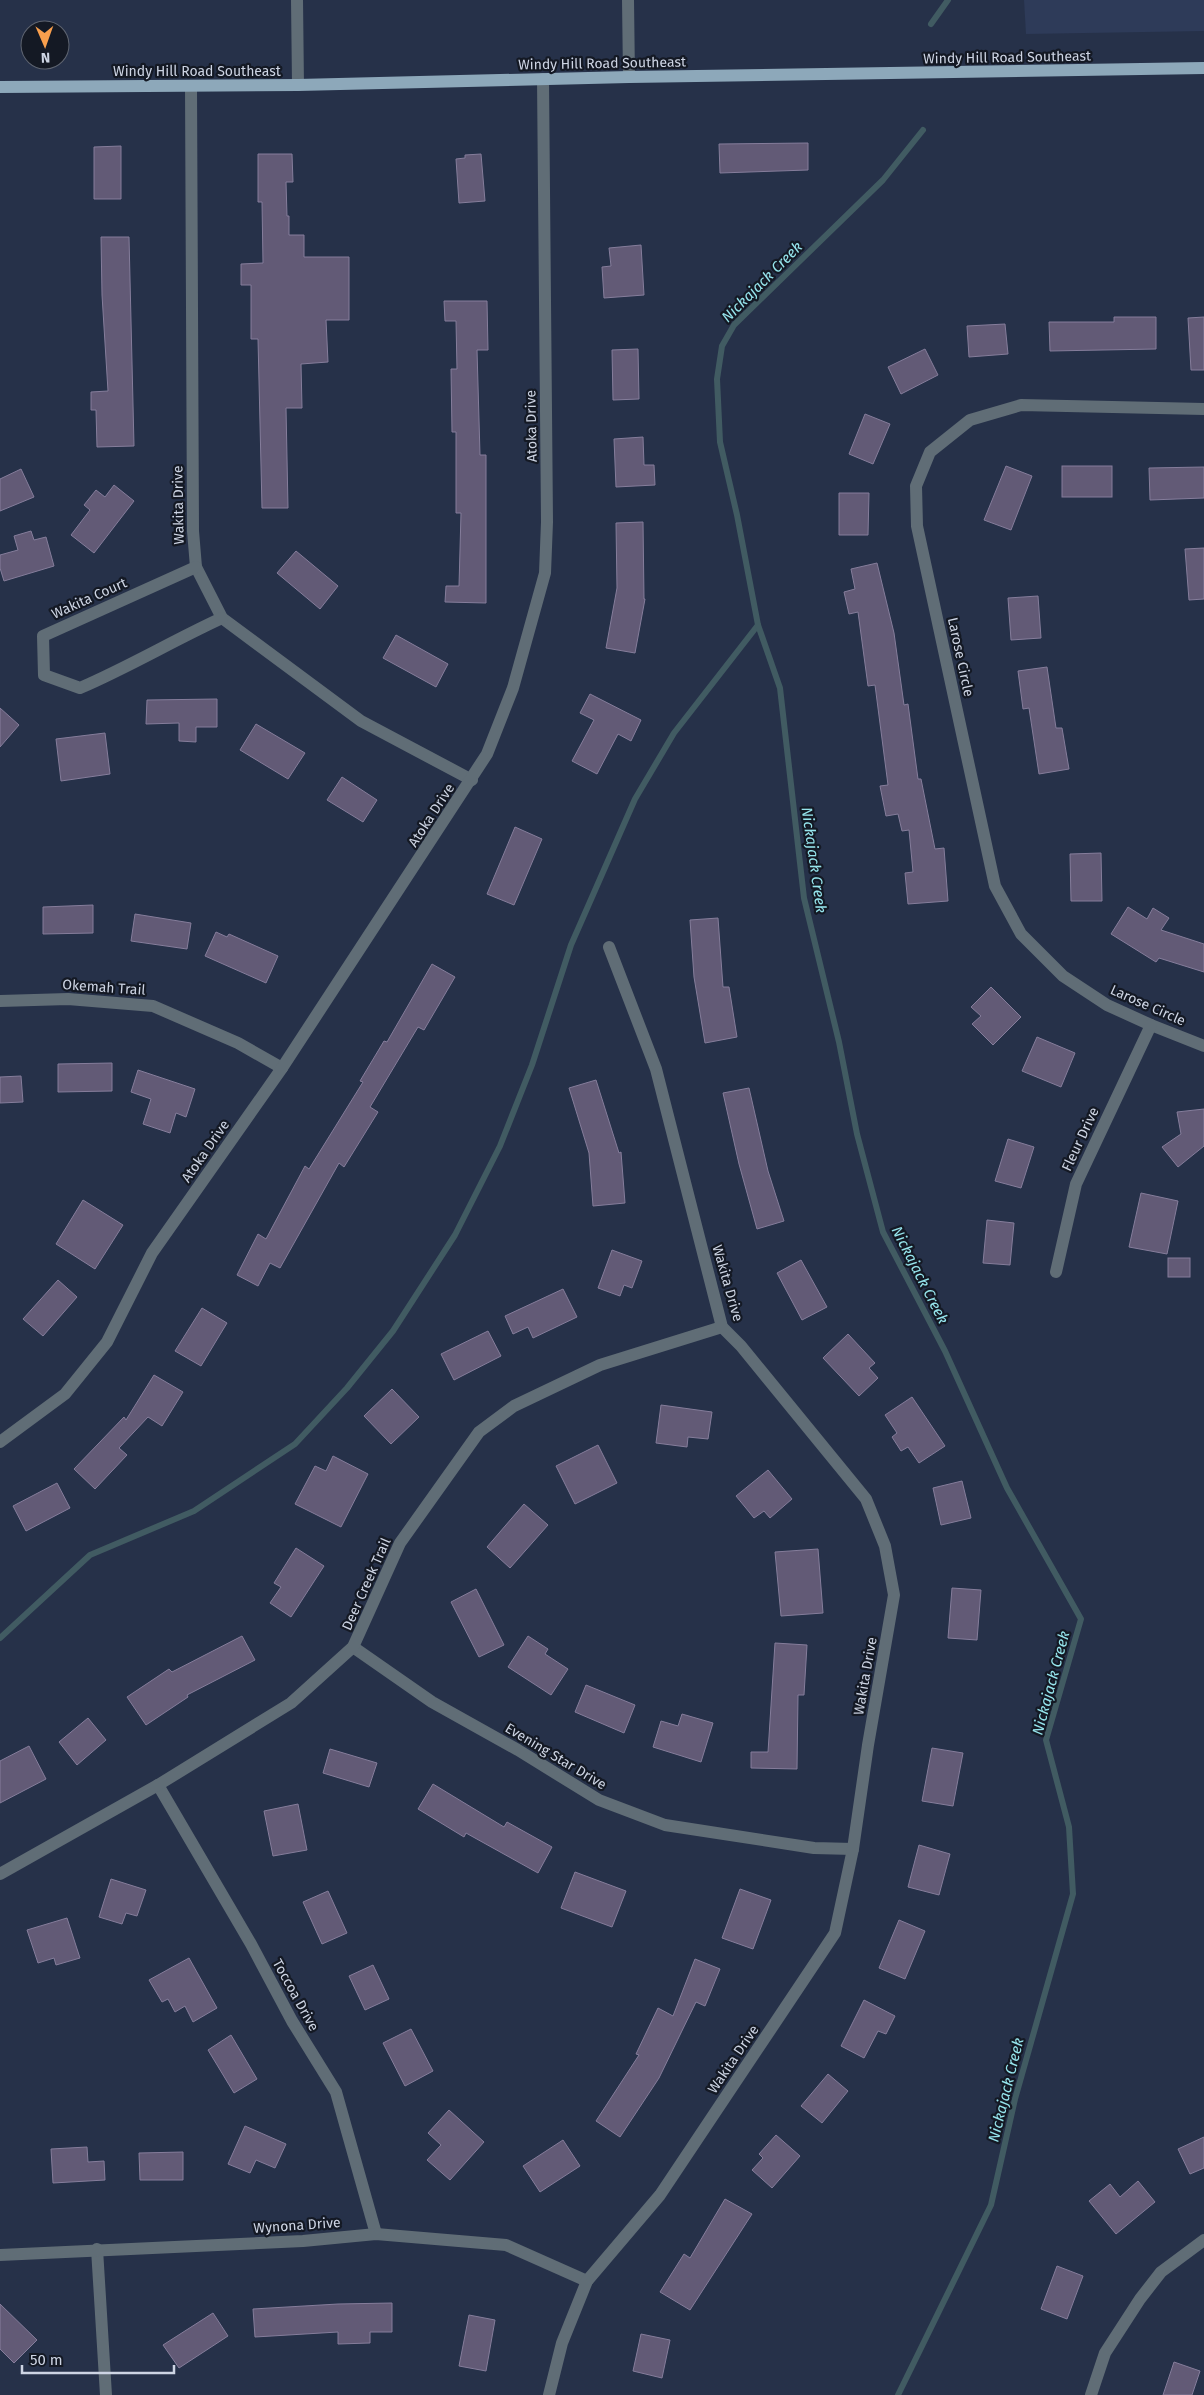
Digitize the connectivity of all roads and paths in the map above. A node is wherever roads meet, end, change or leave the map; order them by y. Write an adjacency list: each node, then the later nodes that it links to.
1 (297, 0): 6 (street)
2 (628, 0): 4 (street)
3 (1204, 68): 4 (main road, Windy Hill Road Southeast)
4 (629, 77): 5 (main road, Windy Hill Road Southeast)
5 (543, 79): 6 (main road, Windy Hill Road Southeast); 12 (street, Atoka Drive)
6 (298, 85): 7 (main road, Windy Hill Road Southeast)
7 (191, 86): 8 (main road, Windy Hill Road Southeast); 10 (street, Wakita Drive)
8 (0, 87)
9 (1204, 409): 15 (street, Larose Circle)
10 (196, 567): 11 (street, Wakita Drive); 11 (street, Wakita Court)
11 (222, 618): 12 (street, Wakita Drive)
12 (472, 780): 17 (street, Atoka Drive)
13 (610, 947): 19 (street, Wakita Drive)
14 (0, 1001): 17 (street, Okemah Trail)
15 (1151, 1025): 16 (street, Larose Circle); 18 (street, Fleur Drive)
16 (1204, 1046)
17 (282, 1068): 20 (street, Atoka Drive)
18 (1056, 1272)
19 (722, 1327): 21 (street, Deer Creek Trail); 23 (street, Wakita Drive)
20 (0, 1442)
21 (353, 1647): 22 (street, Deer Creek Trail); 23 (street, Evening Star Drive)
22 (158, 1784): 24 (street, Deer Creek Trail); 25 (street, Toccoa Drive)
23 (853, 1849): 29 (street, Wakita Drive)
24 (0, 1874)
25 (376, 2234): 27 (street, Wynona Drive); 29 (street, Wynona Drive)
26 (1204, 2240): 32 (street)
27 (97, 2249): 28 (street, Wynona Drive); 30 (street)
28 (0, 2255)
29 (587, 2281): 31 (street, Wakita Drive)
30 (106, 2395)
31 (549, 2395)
32 (1091, 2395)

